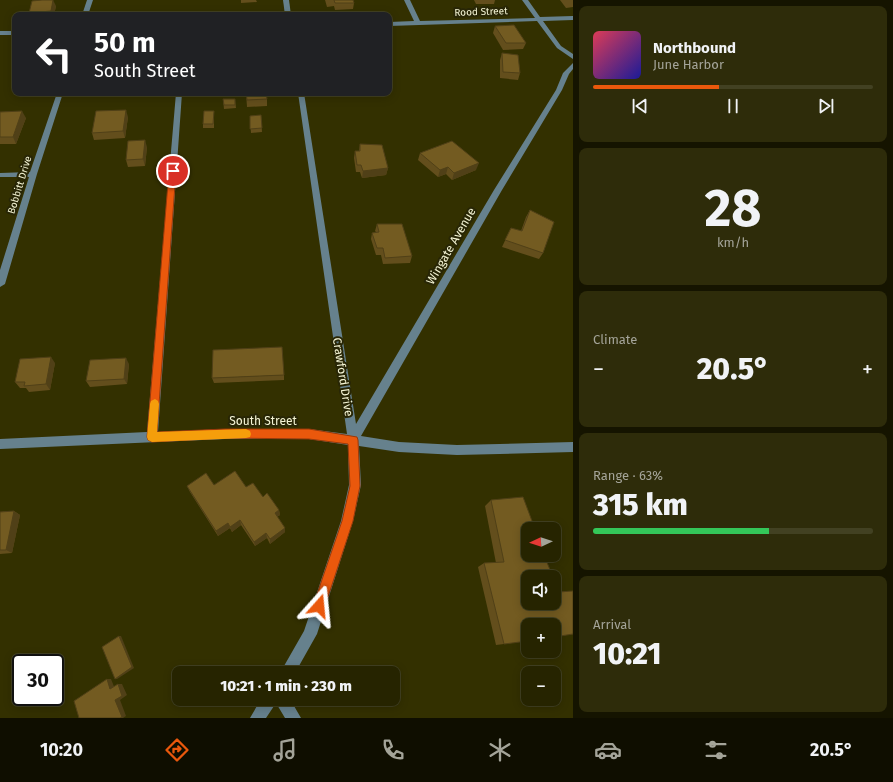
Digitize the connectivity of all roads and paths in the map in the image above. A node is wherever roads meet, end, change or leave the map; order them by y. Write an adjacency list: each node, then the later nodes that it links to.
1 (90, 0): 5 (street)
2 (286, 0): 6 (street)
3 (408, 0): 9 (street)
4 (525, 0): 8 (street)
5 (86, 12)
6 (288, 12)
7 (573, 18): 8 (street, Rood Street)
8 (540, 20): 9 (street, Rood Street); 13 (street)
9 (418, 23): 10 (street, Rood Street)
10 (392, 24)
11 (0, 33): 12 (street)
12 (12, 33)
13 (573, 57)
14 (573, 65): 22 (street, Wingate Avenue)
15 (59, 96): 18 (street, Bobbitt Drive)
16 (179, 96): 21 (street)
17 (301, 96): 22 (street, Crawford Drive)
18 (33, 174): 19 (street); 20 (street, Bobbitt Drive)
19 (0, 175)
20 (0, 284)
21 (152, 437): 22 (street, South Street); 23 (street, South Street)
22 (353, 440): 24 (street, South Street); 25 (street, Crawford Drive)
23 (0, 444)
24 (573, 447)
25 (290, 666)
26 (265, 706): 28 (street)
27 (286, 706): 29 (street)
28 (257, 718)
29 (294, 718)

